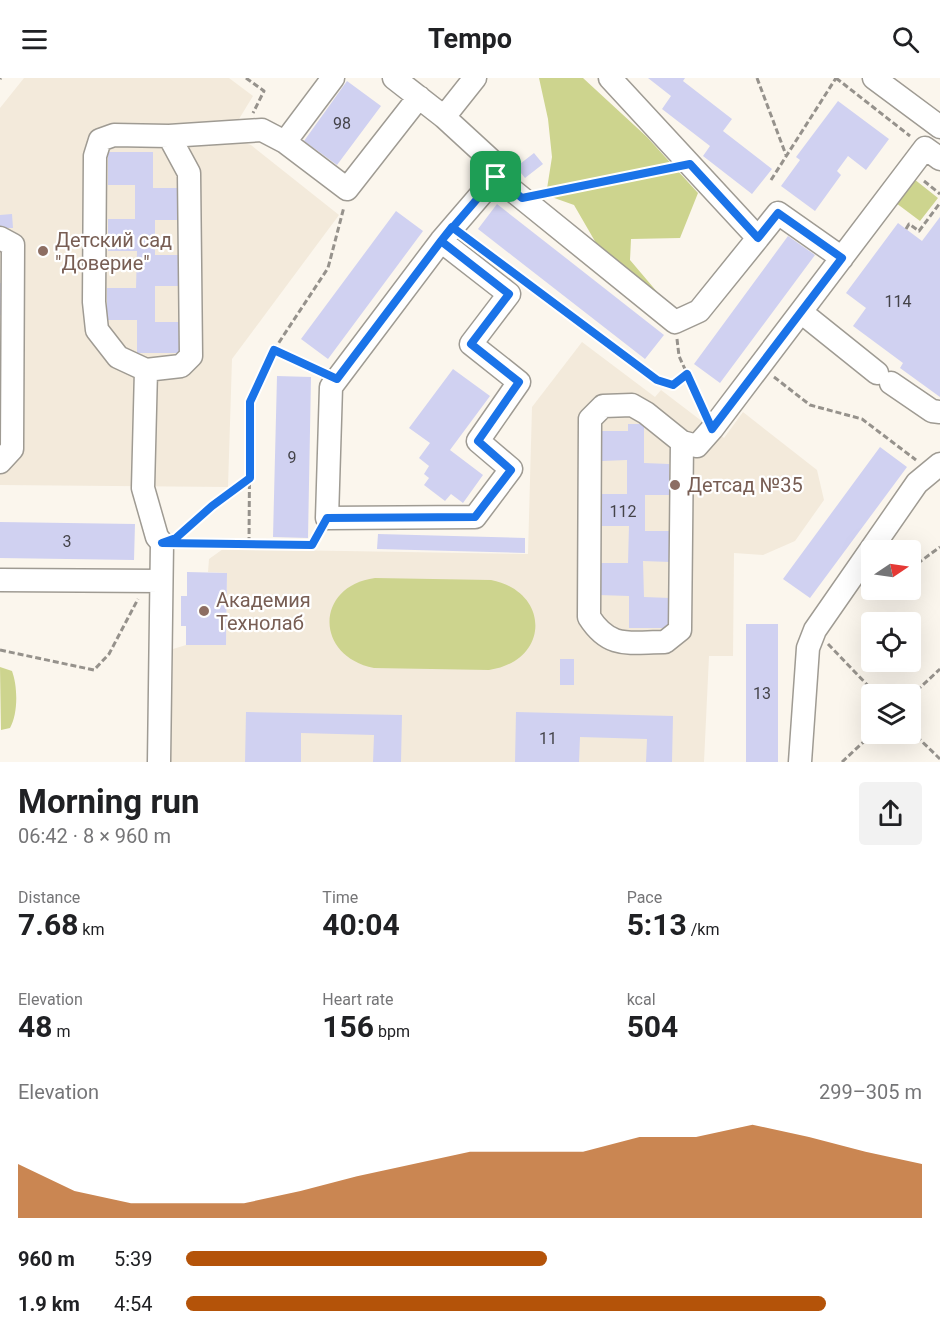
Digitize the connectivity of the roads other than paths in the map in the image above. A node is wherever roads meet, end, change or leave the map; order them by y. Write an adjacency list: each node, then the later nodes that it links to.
1 (333, 78): 10 (lane)
2 (394, 78): 6 (lane)
3 (475, 78): 7 (lane)
4 (610, 78): 14 (lane)
5 (874, 78): 8 (lane)
6 (419, 98): 7 (lane); 10 (lane)
7 (444, 117): 12 (lane)
8 (940, 127)
9 (169, 136): 10 (lane); 18 (lane); 18 (lane)
10 (285, 142)
11 (932, 153): 16 (lane)
12 (496, 177): 14 (lane); 15 (lane)
13 (0, 238): 21 (lane)
14 (758, 238): 16 (lane)
15 (441, 241): 15 (lane)
16 (842, 258): 17 (lane)
17 (801, 312): 19 (lane); 20 (lane)
18 (146, 370): 24 (lane)
19 (940, 412)
20 (682, 442): 20 (lane)
21 (0, 462)
22 (935, 467): 26 (lane)
23 (0, 580): 24 (lane)
24 (154, 581): 25 (lane)
25 (159, 762)
26 (800, 762)

